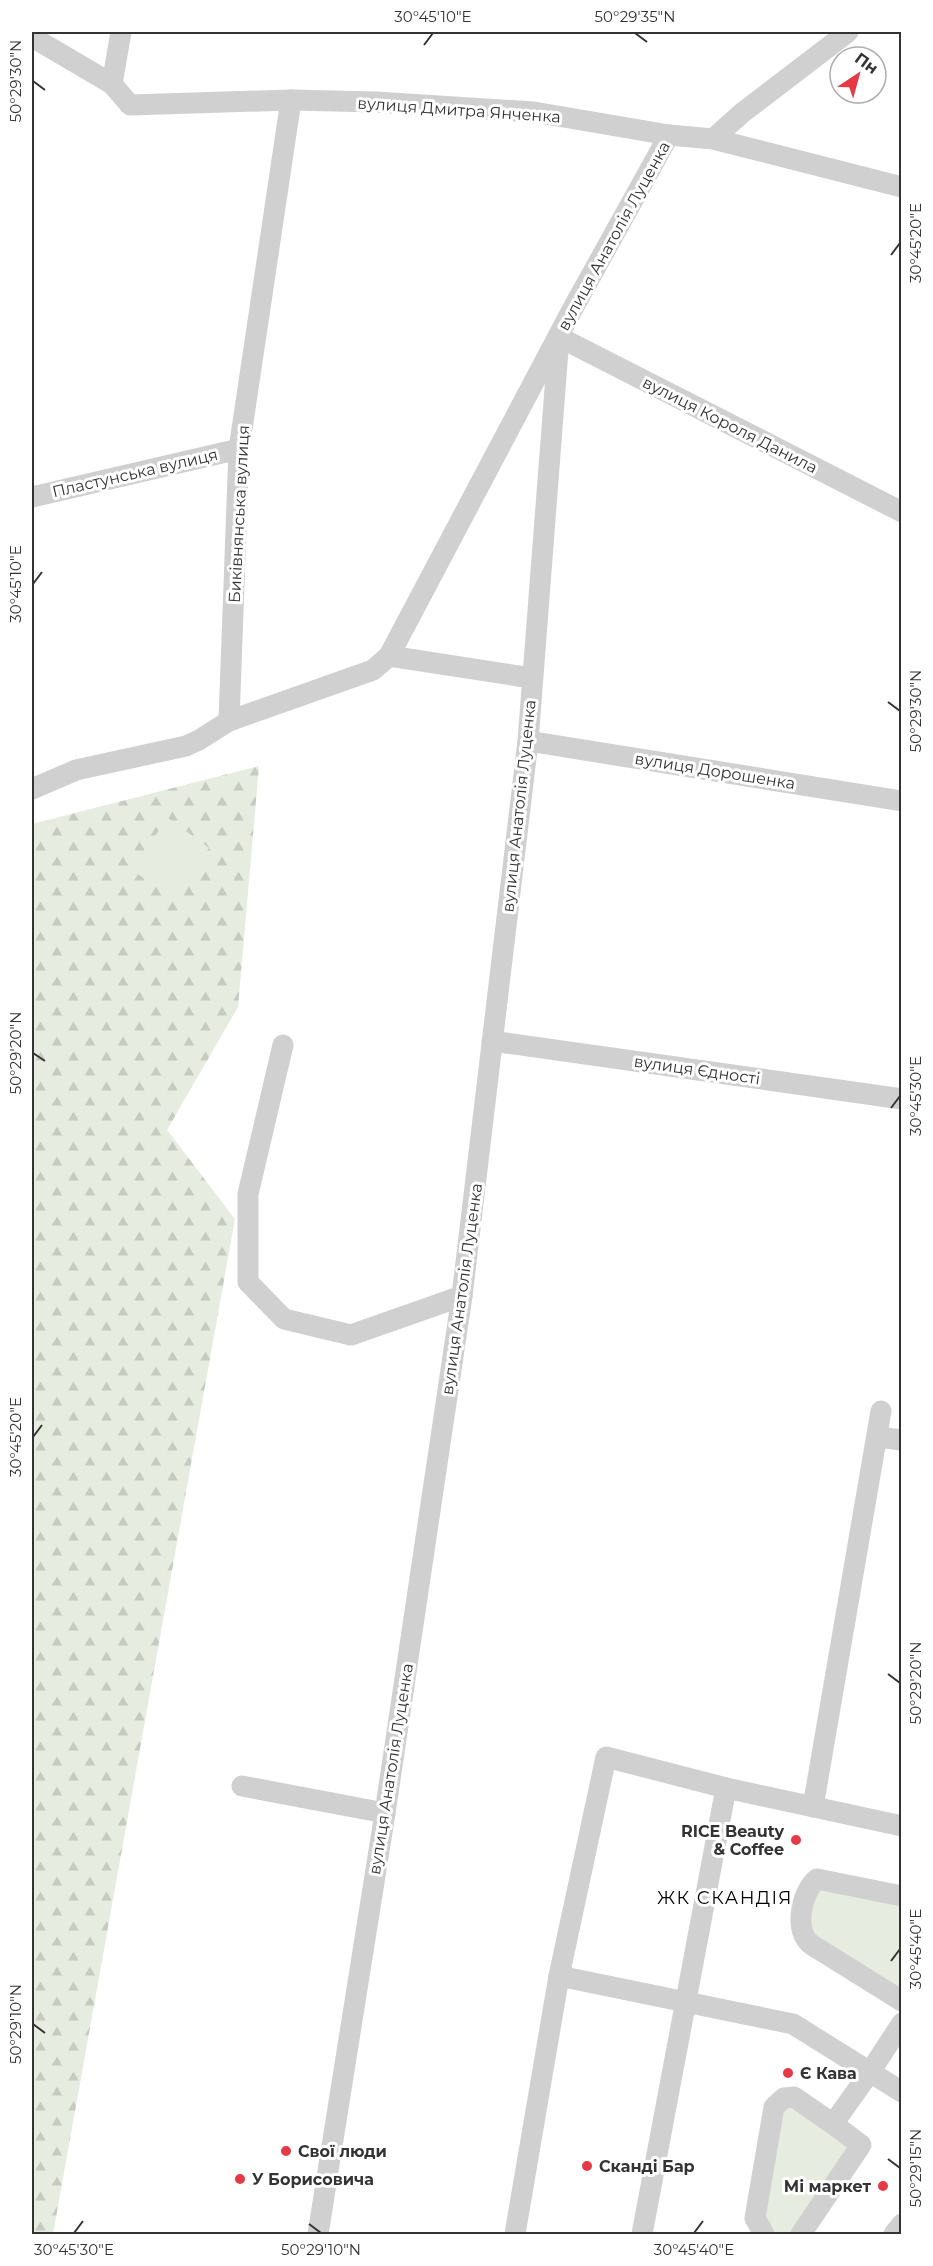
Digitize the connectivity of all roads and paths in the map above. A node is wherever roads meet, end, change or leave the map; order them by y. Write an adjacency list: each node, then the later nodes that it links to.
1 (122, 32): 4 (street)
2 (848, 32): 7 (street)
3 (32, 37): 4 (street, вулиця Дмитра Янченка)
4 (112, 84): 5 (street, вулиця Дмитра Янченка)
5 (291, 100): 6 (street, вулиця Дмитра Янченка); 10 (street, Биківнянська вулиця)
6 (669, 135): 7 (street, вулиця Дмитра Янченка); 9 (street, вулиця Анатолія Луценка)
7 (713, 140): 8 (street, вулиця Дмитра Янченка)
8 (902, 187)
9 (559, 337): 12 (street, вулиця Короля Данила); 13 (street, вулиця Анатолія Луценка); 14 (street, вулиця Анатолія Луценка)
10 (239, 449): 11 (street, Пластунська вулиця); 15 (street, Биківнянська вулиця)
11 (32, 497)
12 (902, 513)
13 (389, 656): 14 (street); 15 (street, вулиця Анатолія Луценка)
14 (531, 678): 16 (street, вулиця Анатолія Луценка)
15 (229, 721): 17 (street)
16 (528, 741): 18 (street, вулиця Дорошенка); 19 (street, вулиця Анатолія Луценка)
17 (32, 789)
18 (902, 801)
19 (492, 1041): 21 (street, вулиця Єдності); 22 (street, вулиця Анатолія Луценка)
20 (283, 1045): 22 (street)
21 (902, 1099)
22 (462, 1296): 29 (street, вулиця Анатолія Луценка)
23 (881, 1411): 24 (street)
24 (877, 1437): 25 (street); 28 (street)
25 (902, 1440)
26 (242, 1786): 29 (street)
27 (726, 1788): 28 (street); 32 (street); 34 (street)
28 (813, 1807): 30 (street)
29 (385, 1813): 40 (street, вулиця Анатолія Луценка)
30 (902, 1826)
31 (902, 1896): 33 (street)
32 (559, 1976): 34 (street); 41 (street)
33 (902, 2001)
34 (685, 2003): 36 (street); 42 (street)
35 (902, 2023): 36 (street)
36 (870, 2072): 37 (street); 38 (street)
37 (902, 2092)
38 (833, 2124): 43 (street); 44 (street)
39 (902, 2224): 45 (street)
40 (318, 2235)
41 (515, 2235)
42 (642, 2235)
43 (764, 2235)
44 (801, 2235)
45 (894, 2235)

